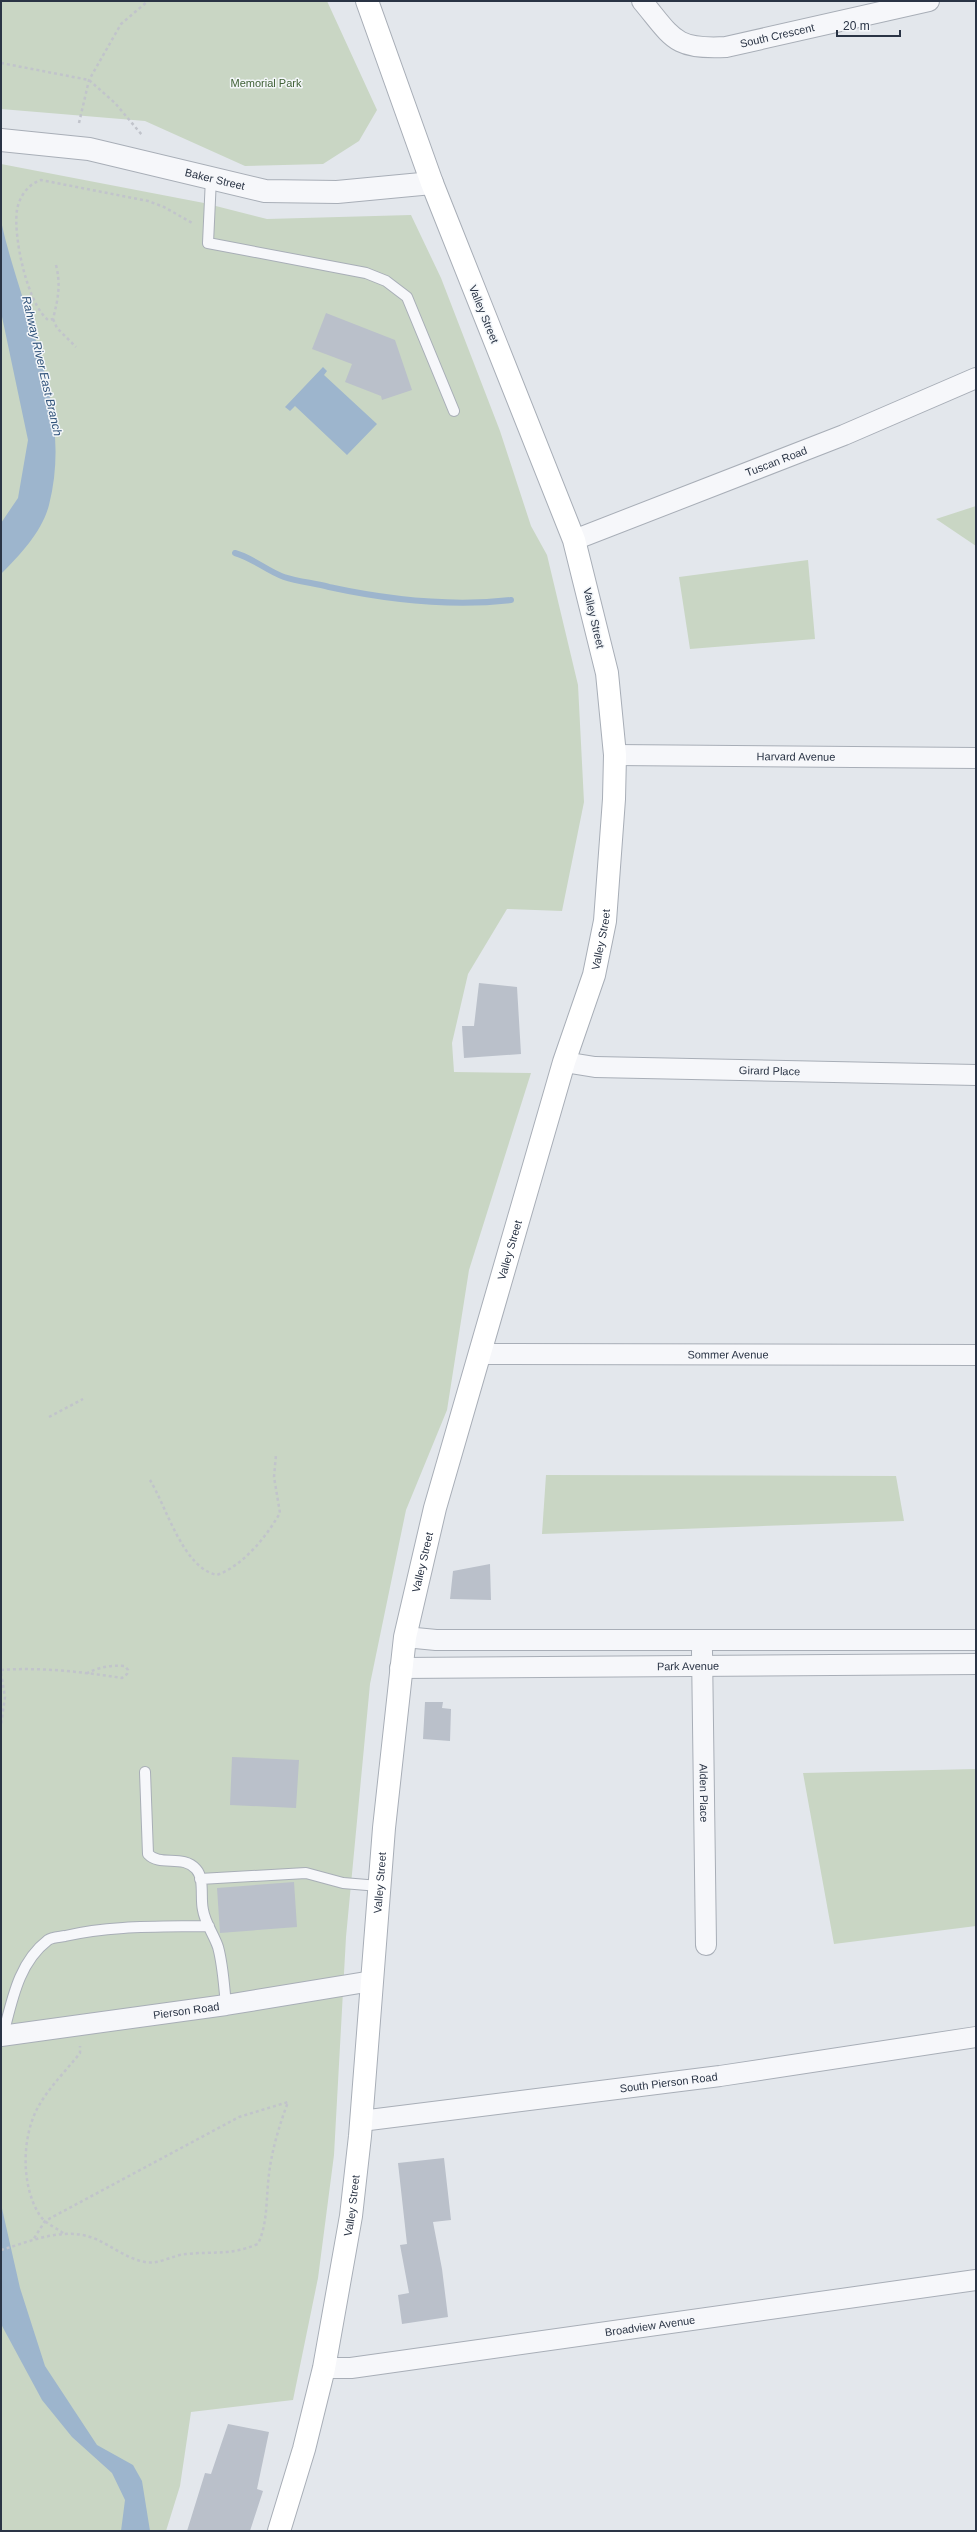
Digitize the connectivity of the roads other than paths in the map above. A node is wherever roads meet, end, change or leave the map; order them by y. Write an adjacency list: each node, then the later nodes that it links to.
1 (367, 1): 6 (main road, Valley Street)
2 (642, 1): 3 (street, South Crescent)
3 (928, 1)
4 (1, 140): 5 (street, Baker Street)
5 (211, 178): 6 (street, Baker Street); 8 (lane)
6 (432, 183): 9 (main road, Valley Street)
7 (976, 378): 9 (street, Tuscan Road)
8 (454, 411)
9 (574, 540): 10 (main road, Valley Street)
10 (615, 755): 11 (street, Harvard Avenue); 12 (main road, Valley Street)
11 (976, 758)
12 (564, 1062): 13 (street, Girard Place); 14 (main road, Valley Street)
13 (976, 1075)
14 (480, 1354): 15 (street, Sommer Avenue); 16 (main road, Valley Street)
15 (976, 1355)
16 (405, 1637): 18 (street); 21 (main road, Valley Street)
17 (976, 1640): 18 (street)
18 (702, 1641): 19 (street, Alden Place)
19 (701, 1664): 20 (street, Park Avenue); 21 (street, Park Avenue); 26 (street, Alden Place)
20 (976, 1664)
21 (400, 1668): 24 (main road, Valley Street)
22 (144, 1772): 23 (lane)
23 (200, 1879): 24 (lane); 25 (lane)
24 (379, 1886): 27 (main road, Valley Street)
25 (209, 1926): 28 (lane); 29 (lane)
26 (706, 1945)
27 (372, 1982): 28 (street, Pierson Road); 31 (main road, Valley Street)
28 (226, 2005): 29 (street, Pierson Road)
29 (2, 2036)
30 (976, 2037): 31 (street, South Pierson Road)
31 (361, 2122): 33 (main road, Valley Street)
32 (976, 2280): 33 (street, Broadview Avenue)
33 (324, 2368): 34 (main road, Valley Street)
34 (279, 2531)

